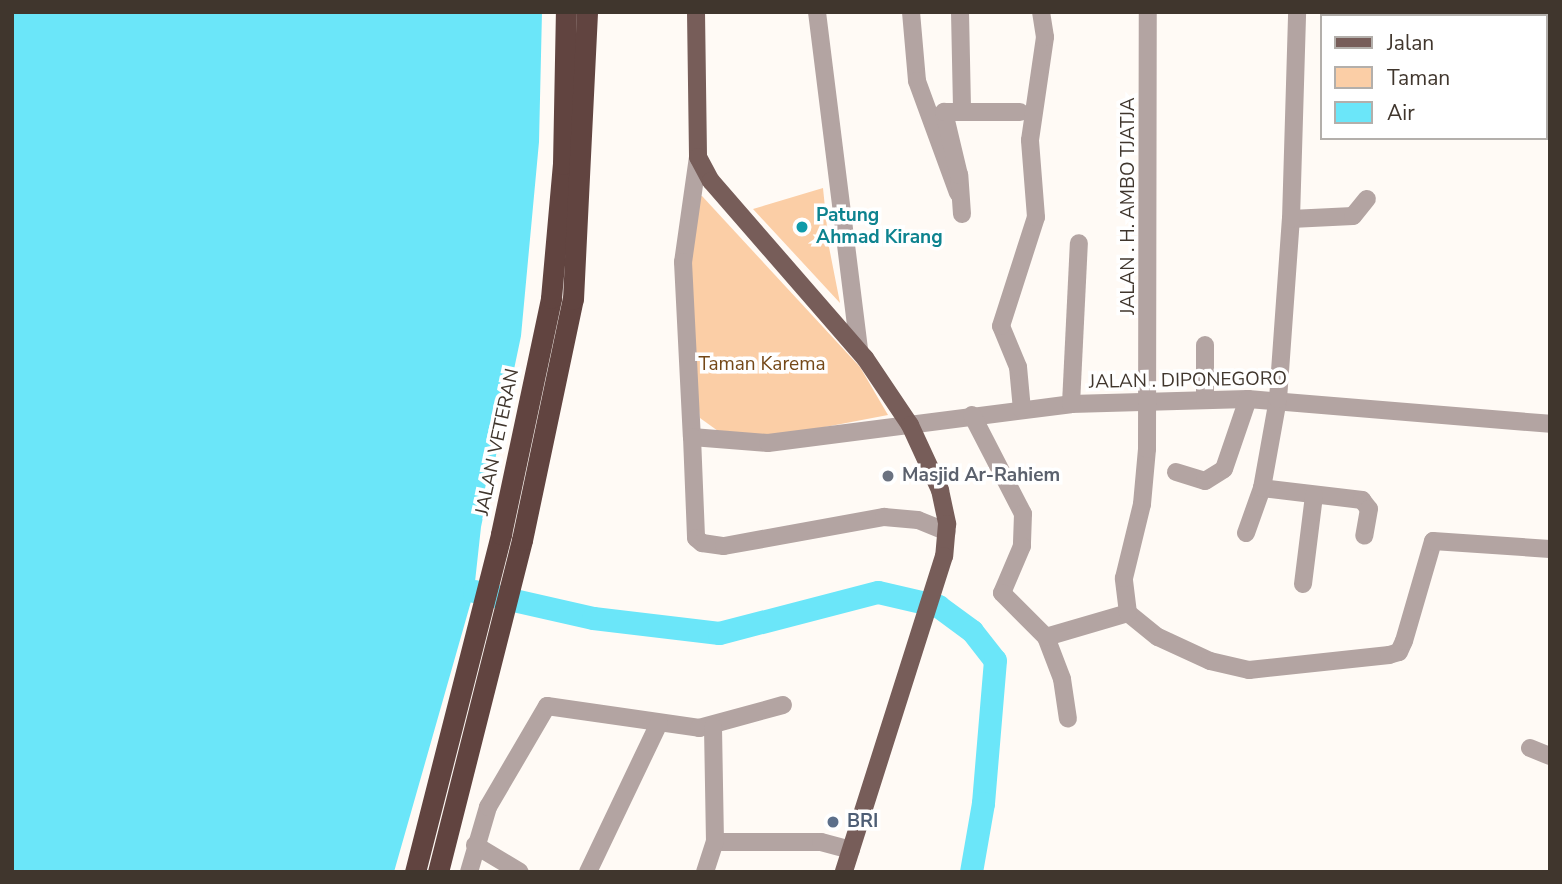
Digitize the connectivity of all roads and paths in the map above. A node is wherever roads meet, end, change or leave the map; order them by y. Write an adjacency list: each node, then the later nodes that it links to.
1 (566, 12): 35 (highway, JALAN VETERAN)
2 (587, 12): 35 (highway, JALAN VETERAN)
3 (696, 12): 12 (main road)
4 (817, 12): 18 (street)
5 (911, 12): 11 (street)
6 (960, 12): 11 (street)
7 (1041, 12): 24 (street)
8 (1148, 12): 22 (street, JALAN . H. AMBO TJATJA)
9 (1297, 12): 15 (street)
10 (1020, 112): 11 (street)
11 (945, 113): 14 (street)
12 (698, 157): 18 (main road); 28 (street)
13 (1367, 199): 15 (street)
14 (962, 214)
15 (1291, 219): 20 (street)
16 (1079, 243): 23 (street)
17 (1205, 345): 21 (street)
18 (859, 350): 27 (main road)
19 (1248, 398): 20 (street, JALAN . DIPONEGORO); 21 (street, JALAN . DIPONEGORO); 29 (street)
20 (1278, 399): 26 (street, JALAN . DIPONEGORO); 30 (street)
21 (1205, 400): 22 (street, JALAN . DIPONEGORO)
22 (1148, 401): 23 (street, JALAN . DIPONEGORO); 38 (street, JALAN . H. AMBO TJATJA)
23 (1071, 404): 24 (street, JALAN . DIPONEGORO)
24 (1021, 410): 25 (street, JALAN . DIPONEGORO)
25 (972, 415): 27 (street, JALAN . DIPONEGORO); 39 (street)
26 (1550, 424)
27 (910, 425): 28 (street, JALAN . DIPONEGORO); 32 (main road)
28 (692, 437): 32 (street)
29 (1175, 472)
30 (1262, 488): 31 (street); 33 (street)
31 (1314, 496): 34 (street); 37 (street)
32 (947, 532): 49 (main road)
33 (1246, 533)
34 (1364, 536)
35 (512, 537): 40 (highway, JALAN VETERAN)
36 (1550, 549): 38 (street)
37 (1303, 584)
38 (1128, 613): 39 (street)
39 (1046, 637): 42 (street)
40 (475, 684): 50 (highway, JALAN VETERAN); 51 (highway, JALAN VETERAN)
41 (783, 705): 44 (street)
42 (1068, 719)
43 (659, 723): 44 (street); 48 (street); 54 (street)
44 (713, 727): 47 (street)
45 (1530, 748): 46 (street)
46 (1550, 756)
47 (715, 842): 49 (street); 55 (street)
48 (475, 845): 52 (street); 53 (street)
49 (851, 850): 56 (main road)
50 (415, 872)
51 (438, 872)
52 (469, 872)
53 (520, 872)
54 (587, 872)
55 (705, 872)
56 (844, 872)

